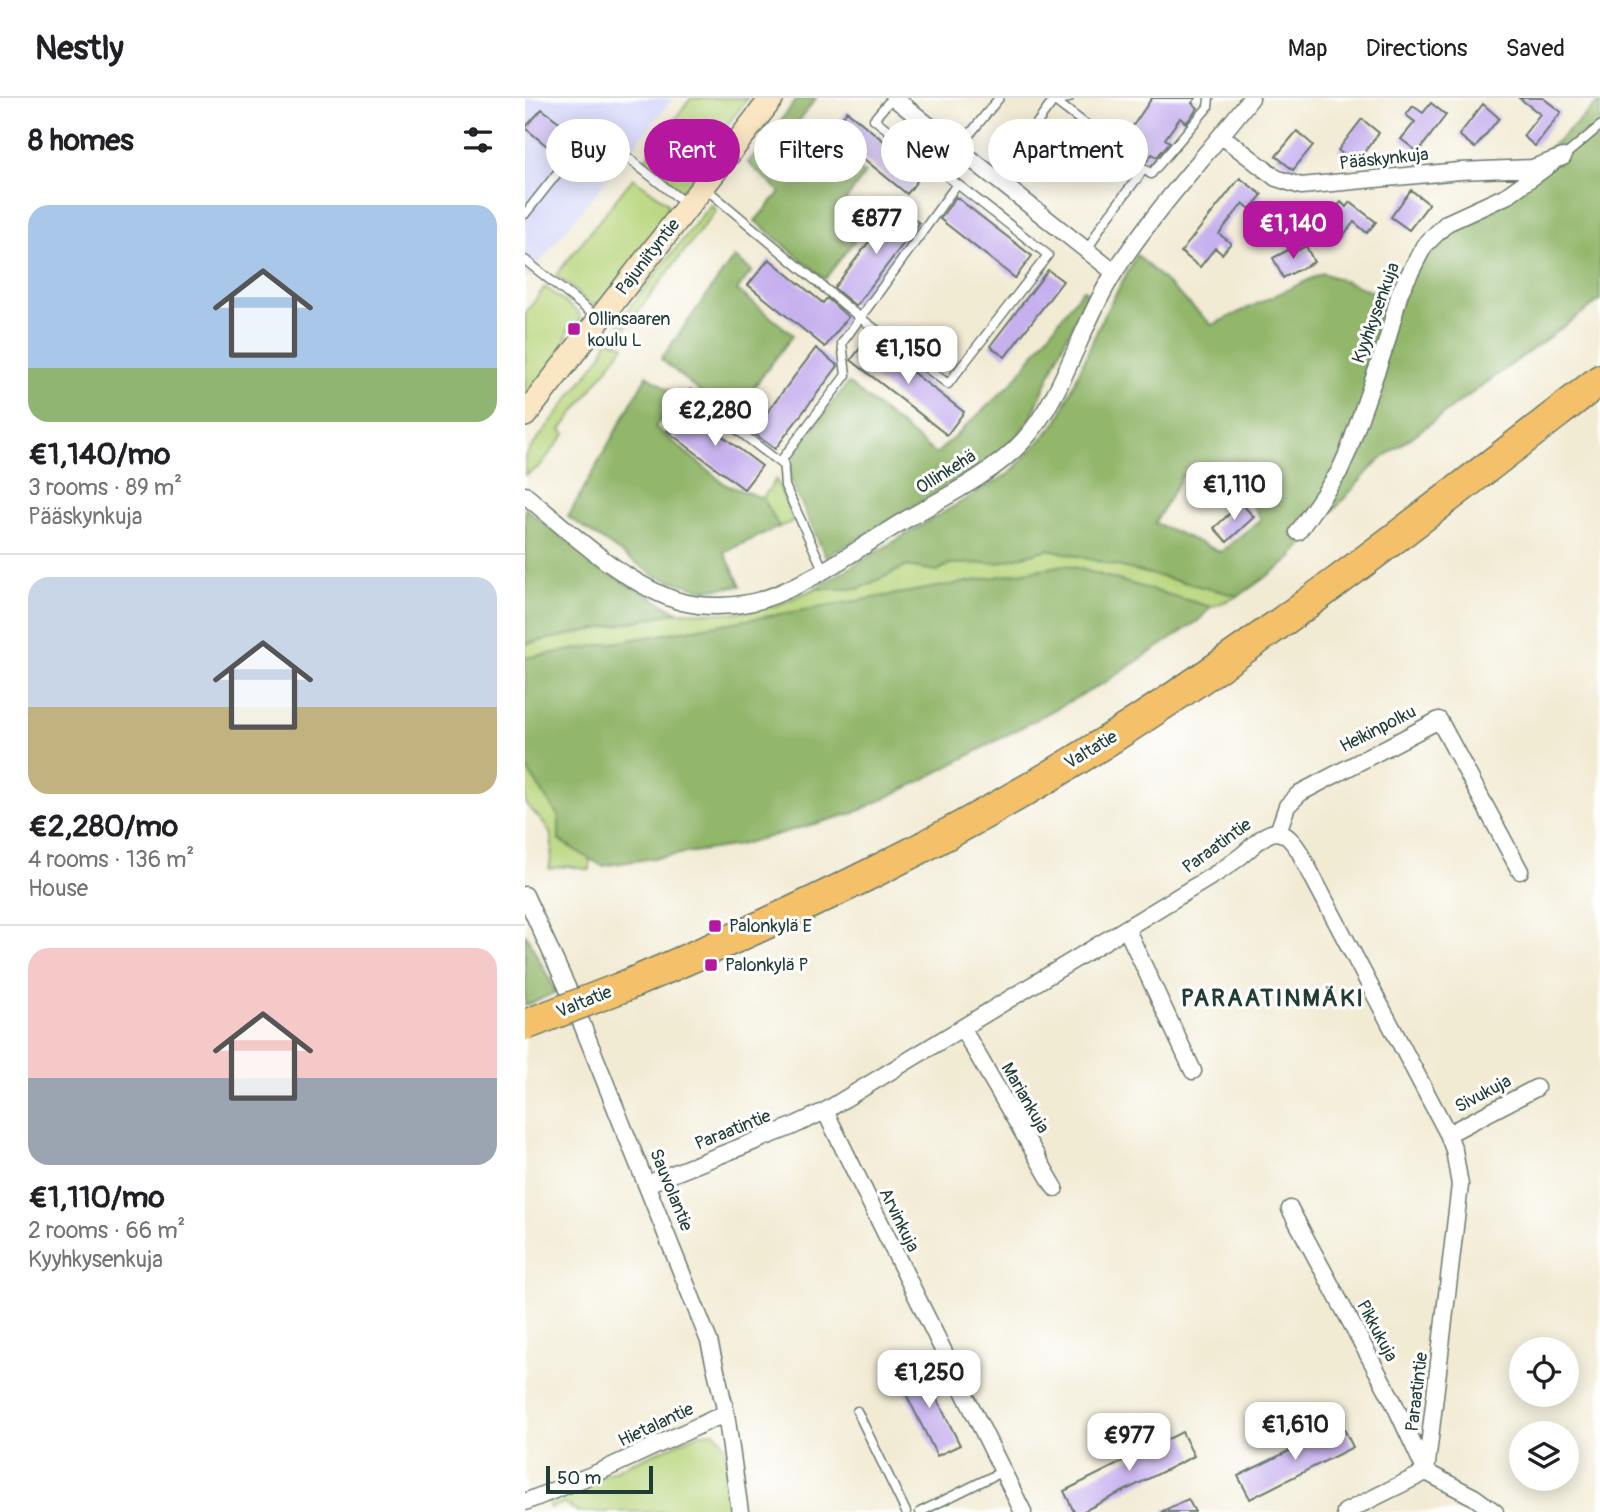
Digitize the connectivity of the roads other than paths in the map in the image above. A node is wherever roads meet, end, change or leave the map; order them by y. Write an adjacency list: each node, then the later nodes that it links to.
1 (772, 98): 21 (street, Pajuniityntie)
2 (893, 98): 8 (street); 20 (lane)
3 (999, 98): 12 (lane)
4 (1069, 98): 7 (lane)
5 (1209, 98): 16 (lane)
6 (1251, 98): 13 (street, Ollinkehä)
7 (1053, 99): 9 (lane); 10 (lane)
8 (919, 119)
9 (1039, 119)
10 (1079, 119)
11 (1600, 126): 14 (lane)
12 (974, 128)
13 (1221, 136): 14 (street, Pääskynkuja); 26 (street, Ollinkehä)
14 (1557, 160): 34 (street, Kyyhkysenkuja)
15 (974, 163): 17 (street)
16 (1148, 172)
17 (988, 174)
18 (998, 182): 24 (street)
19 (1134, 182): 24 (lane)
20 (957, 184): 27 (lane); 27 (lane)
21 (703, 187): 22 (street, Pajuniityntie); 27 (lane)
22 (688, 206): 23 (lane); 28 (street, Pajuniityntie)
23 (525, 214)
24 (1087, 251): 26 (street)
25 (525, 260): 28 (lane)
26 (1114, 272): 35 (street, Ollinkehä)
27 (859, 317): 32 (lane)
28 (600, 320): 31 (street, Pajuniityntie)
29 (1600, 380): 40 (highway, Valtatie, bridge)
30 (691, 394): 32 (lane)
31 (525, 415)
32 (784, 466): 35 (lane)
33 (525, 495): 35 (street, Ollinkehä)
34 (1298, 532)
35 (823, 569)
36 (1278, 832): 37 (street, Heikinpolku); 39 (street, Paraatintie); 45 (street, Paraatintie)
37 (1520, 871)
38 (525, 895): 46 (street, Sauvolantie)
39 (1126, 928): 41 (street, Paraatintie); 42 (street)
40 (525, 1025)
41 (962, 1028): 44 (street, Paraatintie); 47 (street, Mariankuja)
42 (1193, 1071)
43 (1537, 1088): 45 (street, Sivukuja)
44 (825, 1111): 46 (street, Paraatintie); 51 (street, Arvinkuja)
45 (1448, 1134): 52 (street, Paraatintie)
46 (647, 1184): 50 (street, Sauvolantie)
47 (1055, 1188)
48 (1290, 1209): 52 (street, Pikkukuja)
49 (857, 1411): 55 (lane)
50 (726, 1413): 53 (street, Hietalantie); 54 (street, Sauvolantie)
51 (1001, 1472): 56 (lane); 57 (street, Arvinkuja)
52 (1426, 1472): 58 (street); 59 (street)
53 (525, 1502)
54 (740, 1512)
55 (906, 1512)
56 (920, 1512)
57 (1023, 1512)
58 (1345, 1512)
59 (1495, 1512)

